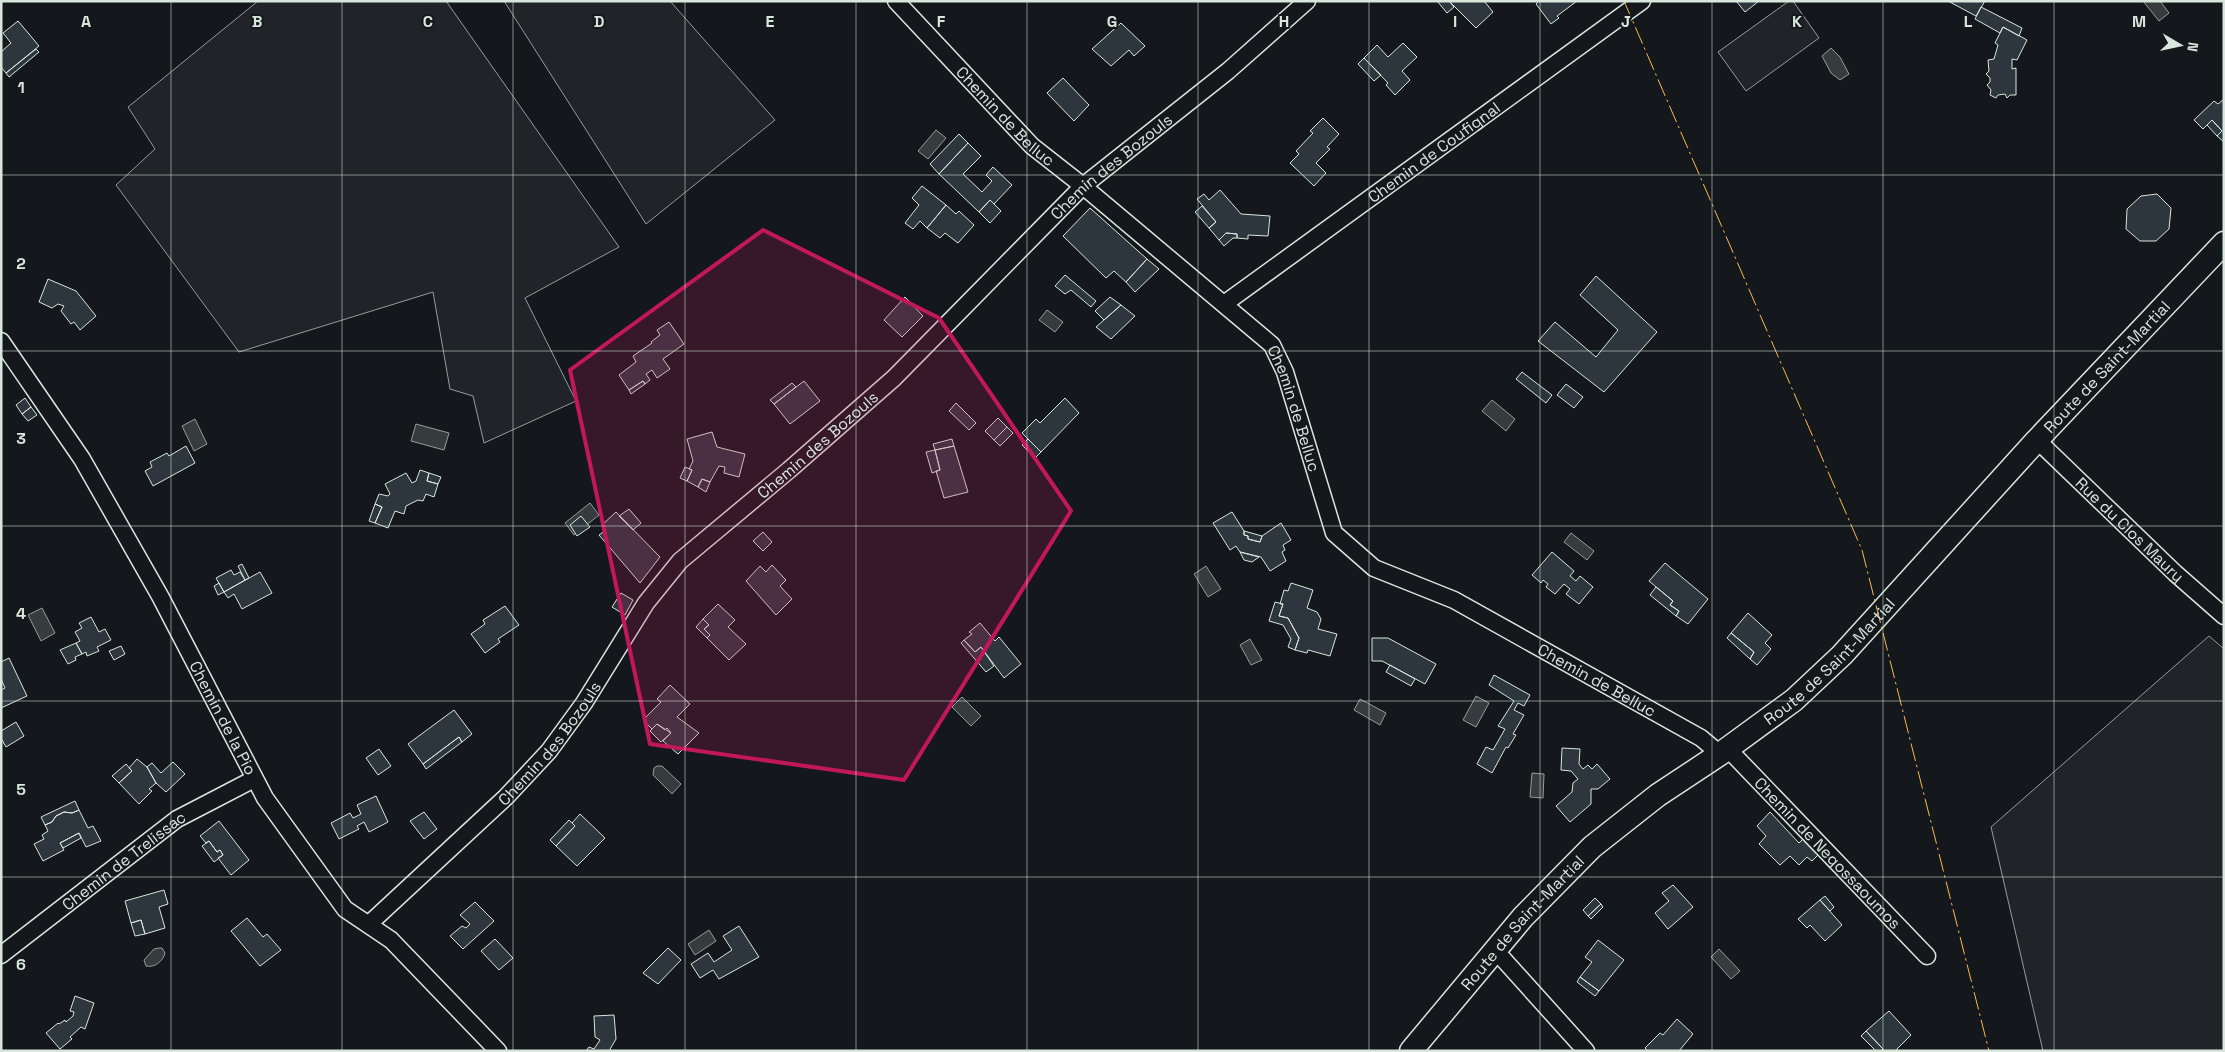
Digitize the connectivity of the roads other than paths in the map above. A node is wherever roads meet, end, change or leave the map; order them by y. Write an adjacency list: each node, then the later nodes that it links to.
1 (896, 1): 4 (street, Chemin de Belluc)
2 (1307, 1): 4 (street, Chemin des Bozouls)
3 (1642, 1): 6 (street, Chemin de Coufignal)
4 (1083, 186): 6 (street, Chemin de Belluc); 12 (street, Chemin des Bozouls)
5 (2224, 243): 8 (main road, Route de Saint-Martial)
6 (1224, 304): 10 (street, Chemin de Belluc)
7 (1, 341): 11 (street, Chemin de la Pio)
8 (2037, 440): 9 (street, Rue du Clos Maury); 10 (main road, Route de Saint-Martial)
9 (2224, 616)
10 (1724, 752): 13 (main road, Route de Saint-Martial); 15 (street, Chemin de Negossaoumos)
11 (254, 779): 12 (street, Chemin de la Pio); 14 (street, Chemin de Trelissac)
12 (369, 924): 16 (street, Chemin de la Pio)
13 (1496, 950): 17 (main road, Route de Saint-Martial); 18 (street)
14 (1, 955)
15 (1927, 956)
16 (498, 1051)
17 (1411, 1051)
18 (1586, 1051)

